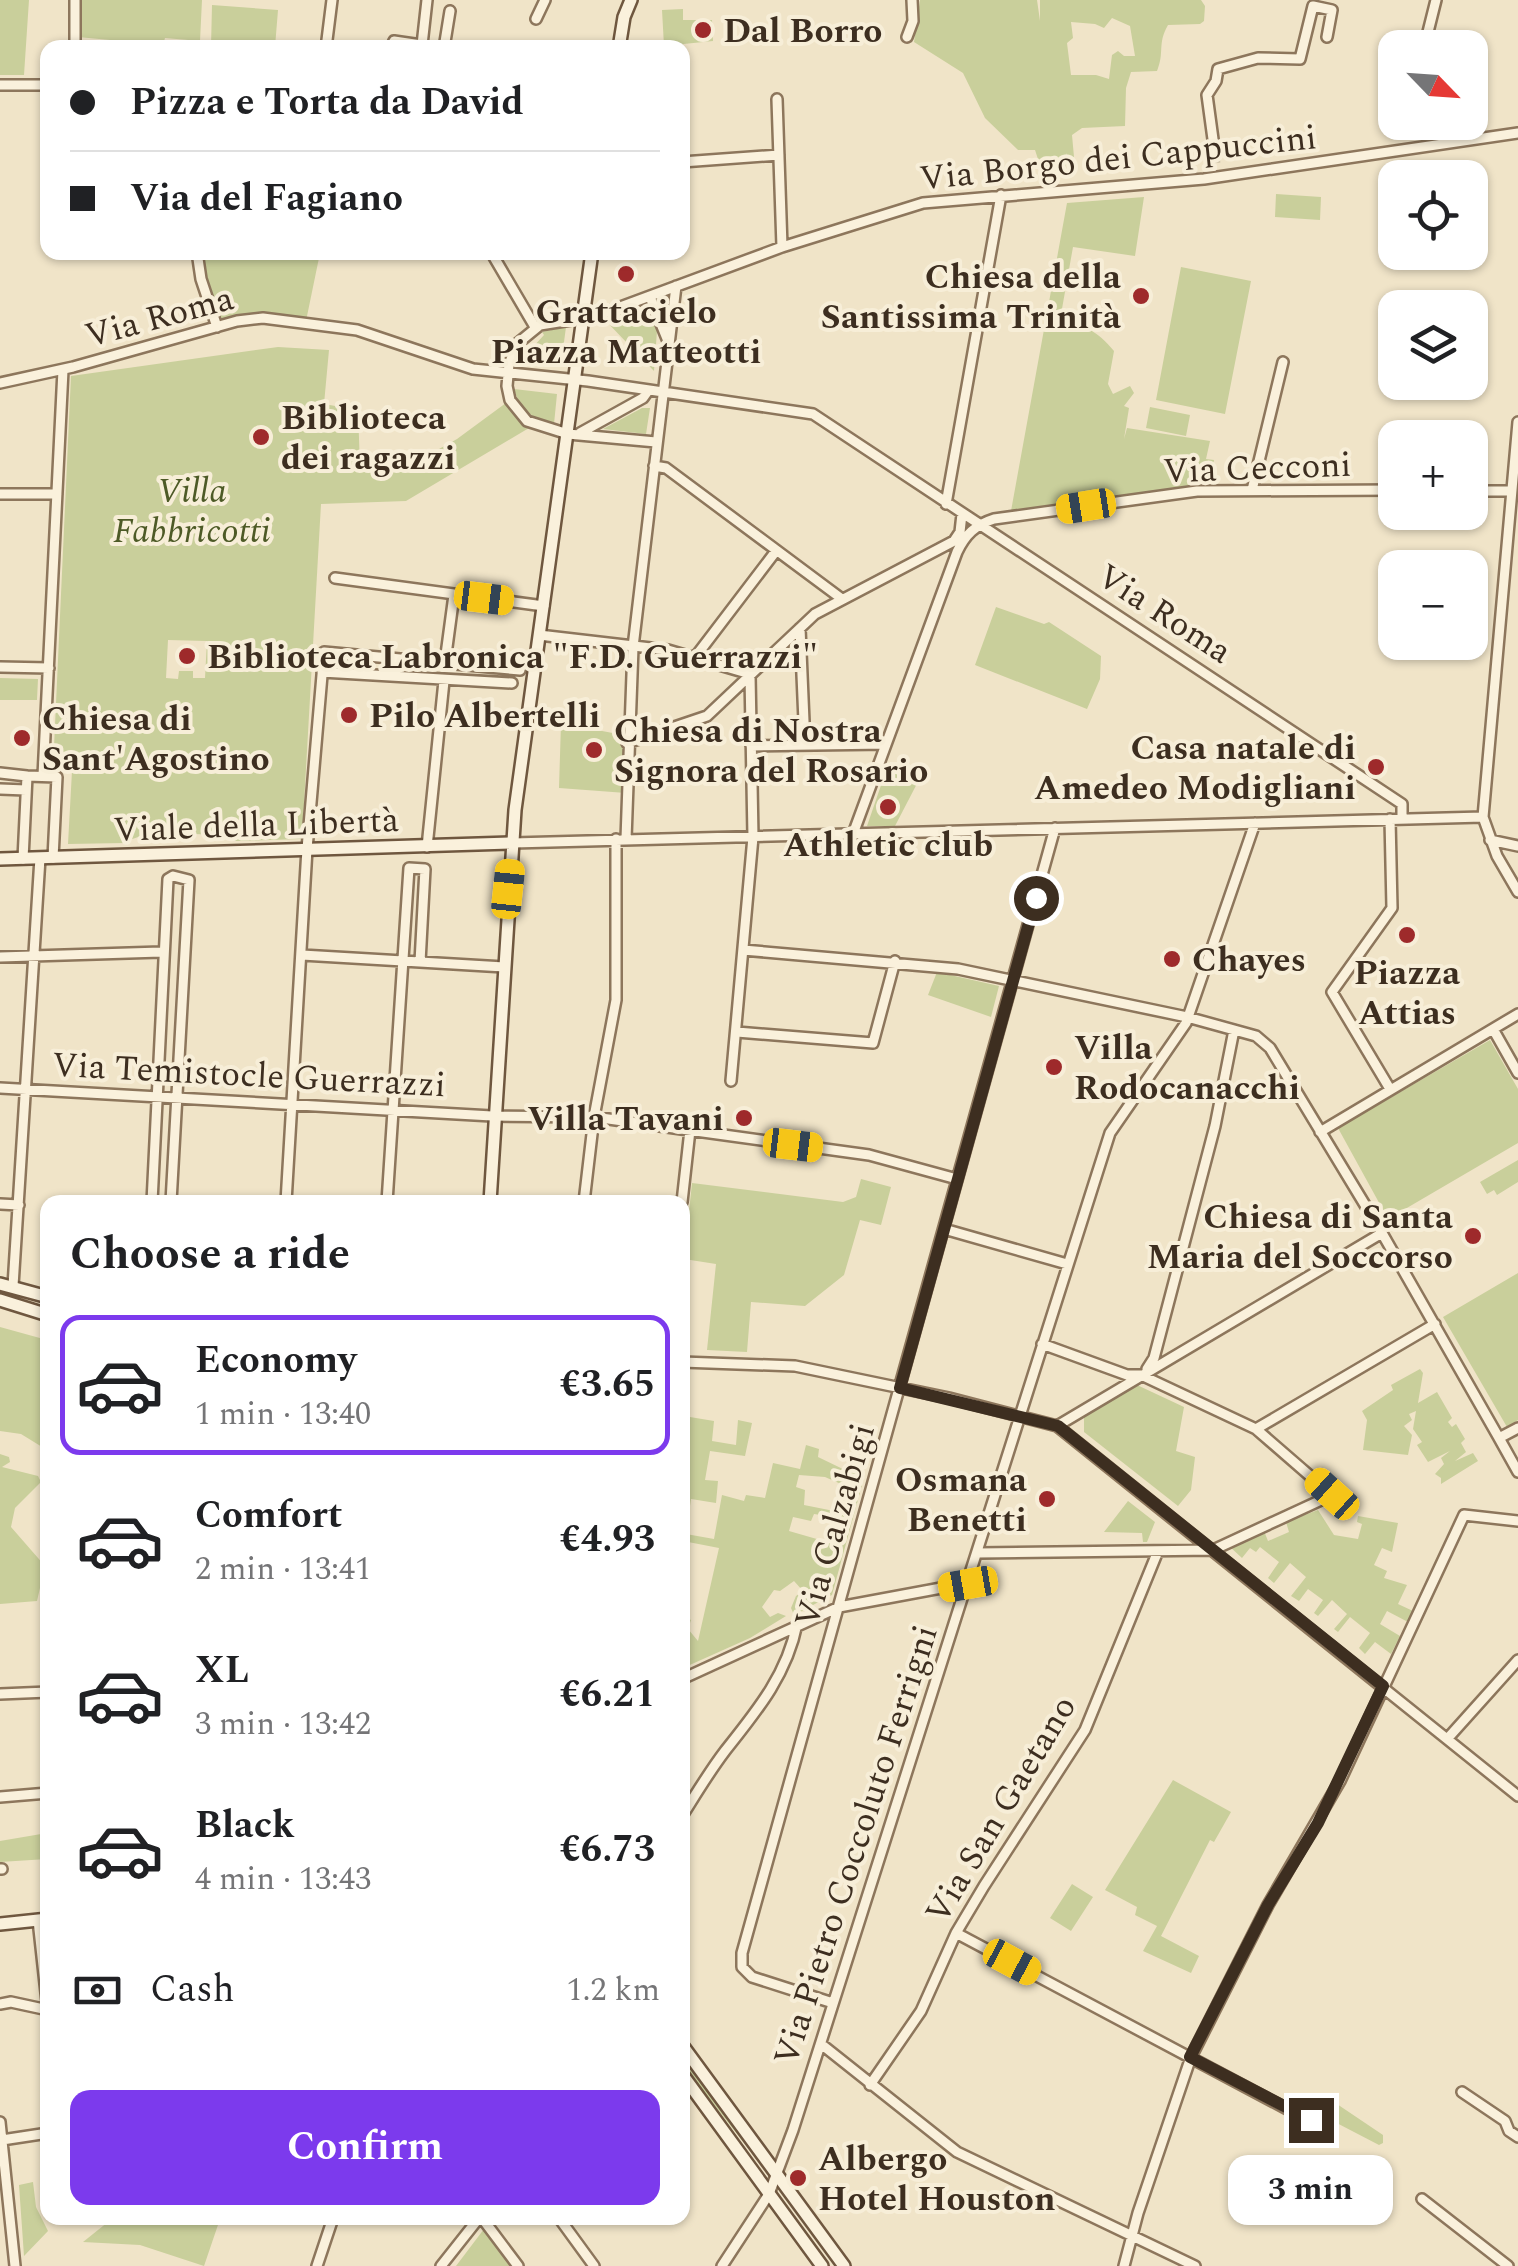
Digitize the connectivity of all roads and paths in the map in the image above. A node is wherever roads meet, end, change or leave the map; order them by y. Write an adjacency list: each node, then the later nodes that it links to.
1 (76, 0): 13 (street)
2 (332, 0): 14 (street)
3 (428, 0): 15 (street)
4 (545, 0): 9 (street)
5 (631, 0): 17 (street)
6 (912, 0): 11 (street)
7 (1436, 0): 10 (street)
8 (450, 11): 16 (street)
9 (536, 19)
10 (1428, 30)
11 (907, 37)
12 (1327, 37): 24 (street)
13 (74, 40)
14 (327, 40)
15 (423, 40)
16 (445, 40)
17 (620, 40)
18 (0, 85): 19 (street)
19 (40, 86)
20 (777, 98): 22 (street)
21 (1518, 134): 24 (street, Via Borgo dei Cappuccini)
22 (779, 155): 23 (street); 26 (street)
23 (690, 161)
24 (1218, 177): 25 (street, Via Borgo dei Cappuccini)
25 (1001, 195): 26 (street, Via Borgo dei Cappuccini); 53 (street)
26 (782, 247): 30 (street, Via Borgo dei Cappuccini)
27 (198, 260): 34 (street)
28 (496, 260): 33 (street)
29 (591, 260): 32 (street)
30 (676, 286): 31 (street, Via Borgo dei Cappuccini); 35 (street)
31 (650, 297): 32 (street, Via Borgo dei Cappuccini); 35 (street)
32 (584, 318): 33 (street, Via Borgo dei Cappuccini); 39 (street)
33 (535, 327): 38 (street)
34 (217, 328): 37 (street, Via Roma); 38 (street, Via Roma)
35 (668, 342): 42 (street)
36 (1282, 362): 49 (street)
37 (63, 370): 40 (street, Via Roma); 52 (street)
38 (507, 373): 39 (street, Via Roma); 44 (street)
39 (576, 380): 41 (street, Via Roma); 44 (street)
40 (0, 384)
41 (648, 391): 42 (street, Via Roma); 44 (street)
42 (662, 392): 45 (street); 53 (street, Via Roma)
43 (1518, 422): 47 (street)
44 (573, 434): 45 (street); 64 (street)
45 (656, 444): 46 (street)
46 (654, 466): 59 (street); 67 (street)
47 (1515, 488): 48 (street); 86 (street)
48 (1488, 489)
49 (1252, 490): 50 (street, Via Cecconi); 55 (street, Via Cecconi)
50 (1378, 490)
51 (0, 494): 52 (street)
52 (57, 494): 71 (street)
53 (946, 504): 54 (street, Via Roma)
54 (962, 514): 56 (street, Via Roma); 58 (street)
55 (1002, 518): 56 (street, Via Cecconi); 57 (street)
56 (979, 525): 57 (street, Via Roma); 60 (street)
57 (1002, 539): 88 (street, Via Roma)
58 (944, 546): 60 (street); 63 (street)
59 (776, 550): 63 (street); 68 (street)
60 (956, 552): 79 (street)
61 (335, 578): 62 (street)
62 (454, 595): 64 (street); 69 (street)
63 (842, 599): 65 (street)
64 (544, 606): 66 (street)
65 (800, 628): 74 (street); 78 (street)
66 (539, 635): 67 (street); 95 (street)
67 (633, 647): 68 (street); 77 (street)
68 (696, 656): 74 (street)
69 (445, 662): 72 (street); 73 (street)
70 (0, 668): 71 (street)
71 (49, 668): 83 (street)
72 (520, 670)
73 (322, 672): 75 (street); 98 (street)
74 (750, 674): 77 (street); 80 (street)
75 (444, 680): 76 (street); 97 (street)
76 (512, 683)
77 (627, 743): 93 (street)
78 (805, 744): 79 (street); 80 (street)
79 (886, 744): 91 (street)
80 (751, 746): 92 (street)
81 (0, 773): 82 (street)
82 (27, 776): 83 (street); 85 (street)
83 (43, 776): 101 (street)
84 (0, 788): 85 (street)
85 (26, 790): 100 (street)
86 (1483, 817): 88 (street); 94 (street)
87 (1390, 819): 88 (street); 89 (street); 121 (street)
88 (1402, 819)
89 (1255, 823): 90 (street); 114 (street, Via Pietro Coccoluto Ferrigni)
90 (1055, 828): 91 (street); 112 (street, Via Calzabigi)
91 (853, 834): 92 (street)
92 (754, 837): 93 (street); 103 (street)
93 (621, 839): 95 (street); 128 (street)
94 (1490, 840): 96 (street); 102 (street)
95 (513, 842): 97 (street, Viale della Libertà); 111 (street)
96 (1518, 846)
97 (427, 848): 98 (street, Viale della Libertà)
98 (307, 850): 101 (street, Viale della Libertà); 105 (street)
99 (0, 858): 100 (street, Viale della Libertà)
100 (22, 858): 101 (street, Viale della Libertà)
101 (47, 858): 106 (street)
102 (1518, 892)
103 (744, 950): 109 (street); 117 (street)
104 (160, 952): 106 (street)
105 (302, 955): 108 (street); 125 (street)
106 (35, 956): 107 (street); 122 (street)
107 (0, 957)
108 (403, 961): 110 (street); 110 (street); 126 (street)
109 (895, 961): 112 (street); 117 (street)
110 (420, 962): 111 (street)
111 (504, 967): 127 (street)
112 (1013, 981): 114 (street); 131 (street, Via Calzabigi)
113 (1518, 1014): 115 (street)
114 (1187, 1018): 116 (street); 143 (street, Via Pietro Coccoluto Ferrigni)
115 (1493, 1029): 118 (street); 121 (street)
116 (1234, 1030): 130 (street); 151 (street)
117 (737, 1032): 119 (street)
118 (1518, 1073)
119 (731, 1082)
120 (0, 1088): 122 (street, Via Temistocle Guerrazzi)
121 (1390, 1089): 130 (street)
122 (26, 1090): 123 (street, Via Temistocle Guerrazzi); 140 (street)
123 (157, 1097): 124 (street, Via Temistocle Guerrazzi); 124 (street); 132 (street)
124 (177, 1098): 125 (street, Via Temistocle Guerrazzi); 133 (street)
125 (292, 1104): 126 (street, Via Temistocle Guerrazzi); 134 (street)
126 (393, 1110): 127 (street, Via Temistocle Guerrazzi); 135 (street)
127 (496, 1116): 128 (street, Via Temistocle Guerrazzi); 136 (street)
128 (594, 1118): 129 (street, Via Temistocle Guerrazzi); 137 (street)
129 (690, 1130): 131 (street, Via Temistocle Guerrazzi); 138 (street)
130 (1320, 1132): 142 (street)
131 (958, 1179): 141 (street, Via Calzabigi)
132 (152, 1195)
133 (170, 1195)
134 (286, 1195)
135 (387, 1195)
136 (490, 1195)
137 (585, 1195)
138 (683, 1195)
139 (0, 1204): 140 (street)
140 (19, 1205): 144 (street)
141 (944, 1229): 143 (street); 152 (street, Via Calzabigi)
142 (1382, 1233): 148 (street); 151 (street)
143 (1067, 1264): 149 (street, Via Pietro Coccoluto Ferrigni)
144 (6, 1285): 145 (street); 146 (street)
145 (40, 1295)
146 (5, 1302): 147 (street)
147 (40, 1313)
148 (1434, 1324): 156 (street); 157 (street)
149 (1042, 1344): 151 (street); 153 (street, Via Pietro Coccoluto Ferrigni)
150 (690, 1362): 152 (street)
151 (1141, 1374): 154 (street); 156 (street)
152 (900, 1388): 153 (street); 164 (street, Via Calzabigi)
153 (1020, 1415): 154 (street); 162 (street, Via Pietro Coccoluto Ferrigni)
154 (1058, 1426): 160 (street)
155 (1518, 1428): 157 (street)
156 (1256, 1429): 160 (street)
157 (1501, 1442): 158 (street)
158 (1518, 1472)
159 (1518, 1521): 168 (street)
160 (1212, 1550): 161 (street); 168 (street)
161 (1158, 1551): 162 (street); 178 (street, Via San Gaetano)
162 (978, 1552): 163 (street, Via Pietro Coccoluto Ferrigni)
163 (968, 1584): 164 (street); 179 (street, Via Pietro Coccoluto Ferrigni)
164 (840, 1607): 165 (street); 179 (street, Via Calzabigi)
165 (797, 1624): 167 (street); 175 (street)
166 (1518, 1660): 171 (street)
167 (690, 1675)
168 (1383, 1686): 171 (street); 184 (street)
169 (40, 1692): 170 (street)
170 (0, 1694)
171 (1448, 1738): 173 (street)
172 (40, 1793): 174 (street)
173 (1518, 1796)
174 (0, 1797)
175 (690, 1804)
176 (40, 1920): 177 (street)
177 (0, 1924)
178 (956, 1933): 184 (street); 185 (street, Via San Gaetano)
179 (834, 2003): 182 (street, Via Pietro Coccoluto Ferrigni)
180 (0, 2004): 181 (street)
181 (40, 2005)
182 (821, 2044): 185 (street); 193 (street, Via Pietro Coccoluto Ferrigni)
183 (690, 2056): 193 (street)
184 (1190, 2057): 188 (street); 200 (street)
185 (870, 2084): 200 (street)
186 (690, 2085): 194 (street)
187 (1462, 2092): 191 (street)
188 (1315, 2120)
189 (0, 2122): 192 (street)
190 (40, 2134): 192 (street)
191 (1518, 2137)
192 (2, 2140): 202 (street)
193 (776, 2176): 194 (street, Via Pietro Coccoluto Ferrigni); 209 (street)
194 (769, 2194): 207 (street, Via Pietro Coccoluto Ferrigni); 208 (street)
195 (1422, 2200): 201 (street)
196 (331, 2225): 203 (street)
197 (475, 2225): 204 (street)
198 (486, 2225): 205 (street)
199 (564, 2225): 206 (street)
200 (1131, 2237): 210 (street); 211 (street)
201 (1506, 2265)
202 (15, 2266)
203 (317, 2266)
204 (442, 2266)
205 (518, 2266)
206 (594, 2266)
207 (722, 2266)
208 (822, 2266)
209 (844, 2266)
210 (1124, 2266)
211 (1195, 2266)

